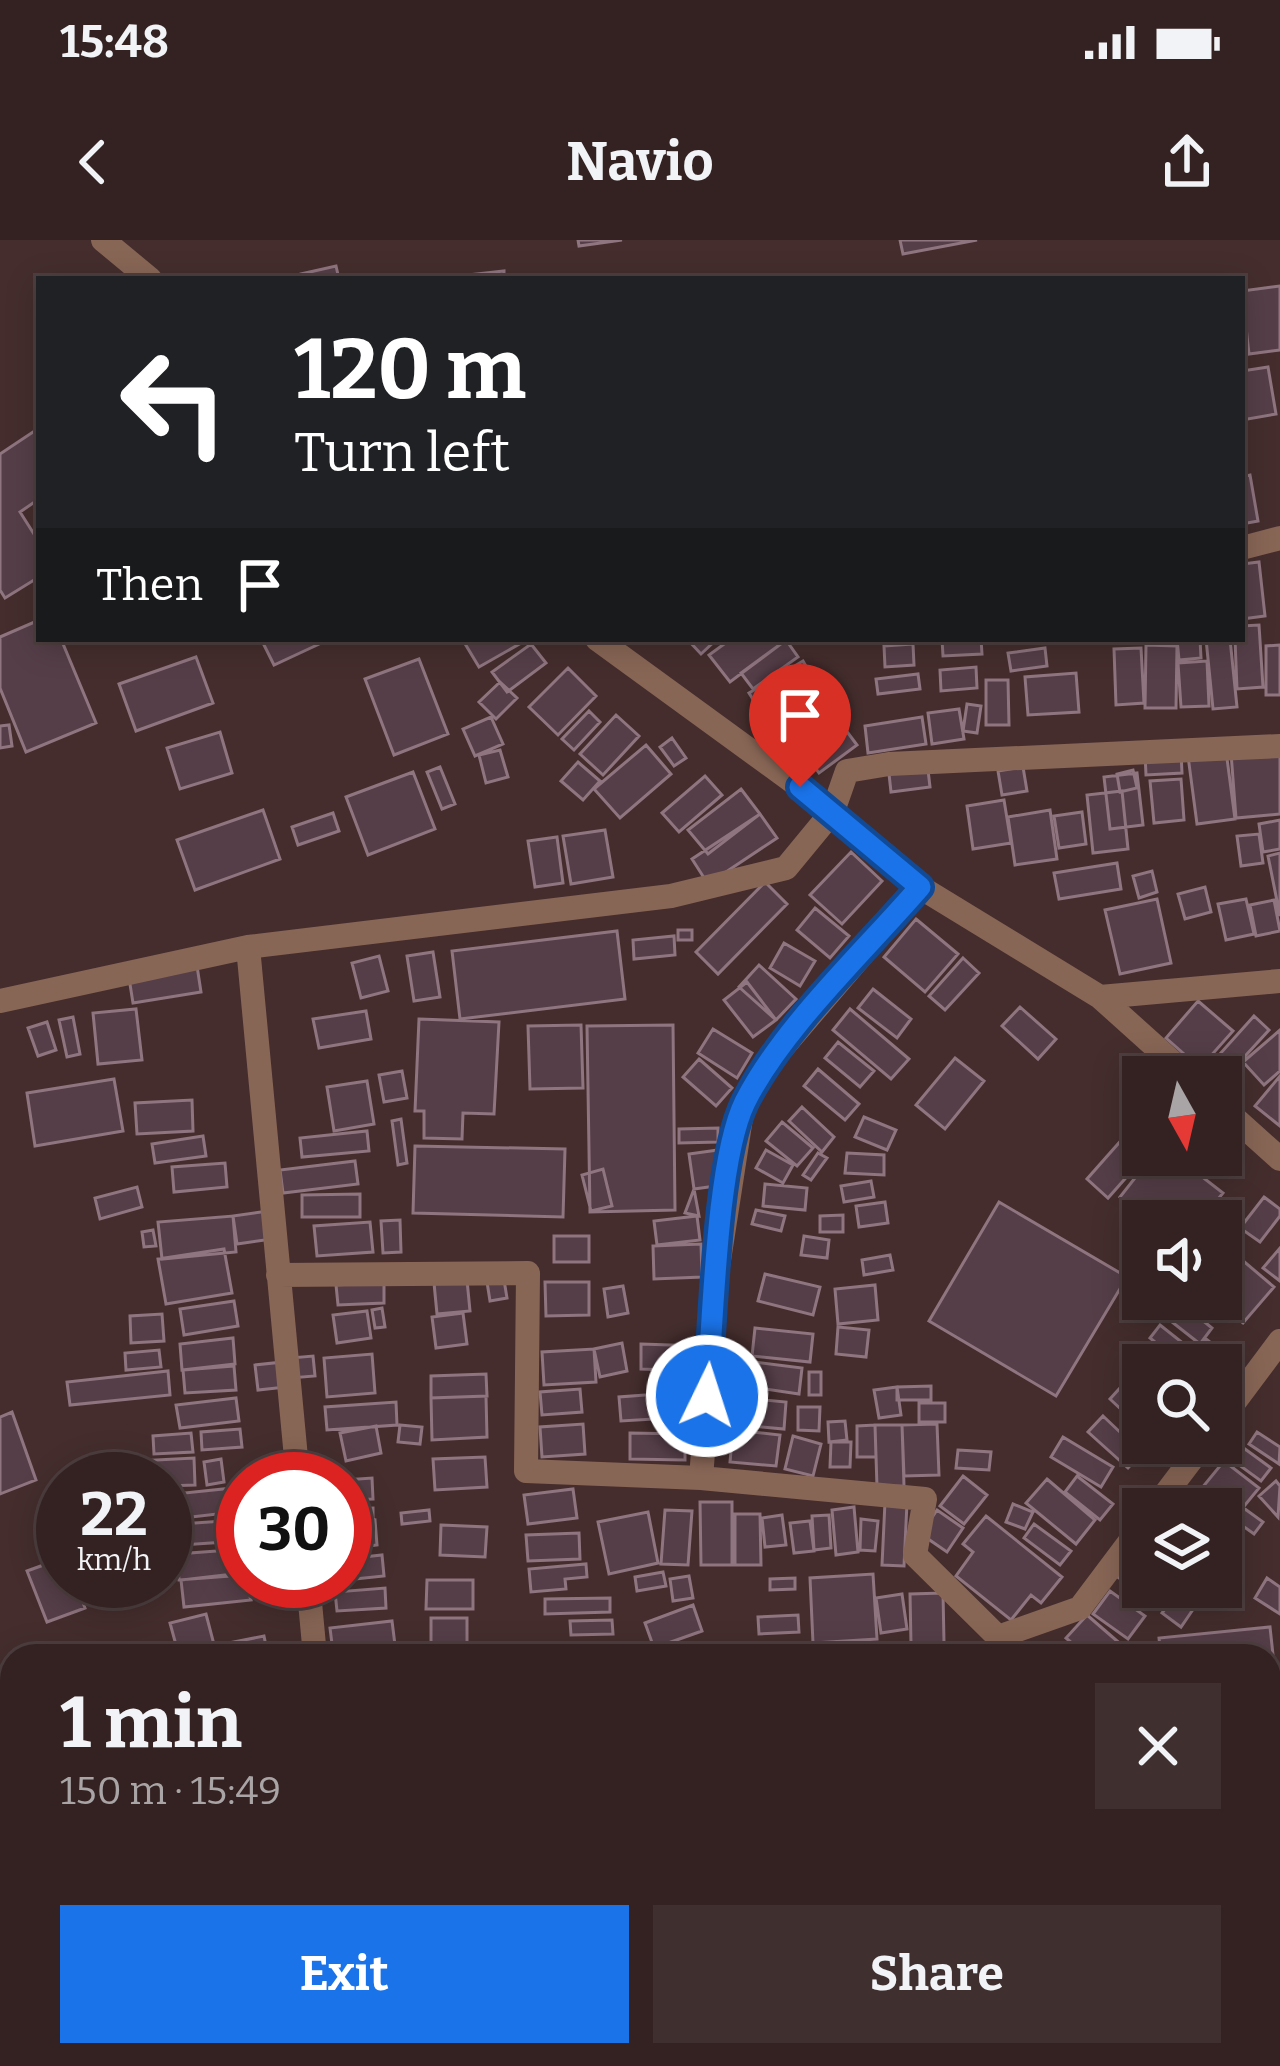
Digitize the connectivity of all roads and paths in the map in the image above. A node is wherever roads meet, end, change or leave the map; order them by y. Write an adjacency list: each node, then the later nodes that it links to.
1 (104, 240): 2 (street)
2 (146, 276)
3 (1280, 538): 4 (street)
4 (1245, 547)
5 (601, 642): 7 (street)
6 (1280, 746): 7 (street)
7 (833, 812): 8 (street); 9 (street)
8 (920, 887): 11 (street); 21 (street)
9 (248, 947): 12 (street); 16 (street)
10 (1280, 981): 11 (street)
11 (1100, 998): 13 (street)
12 (0, 1001)
13 (1165, 1056)
14 (1242, 1125): 15 (street)
15 (1280, 1160)
16 (278, 1275): 19 (street); 21 (street)
17 (1280, 1341): 18 (street)
18 (1242, 1392)
19 (295, 1452)
20 (1188, 1464): 22 (street)
21 (701, 1478): 23 (street)
22 (1170, 1488)
23 (1122, 1552)
24 (311, 1608): 25 (street)
25 (314, 1644)

